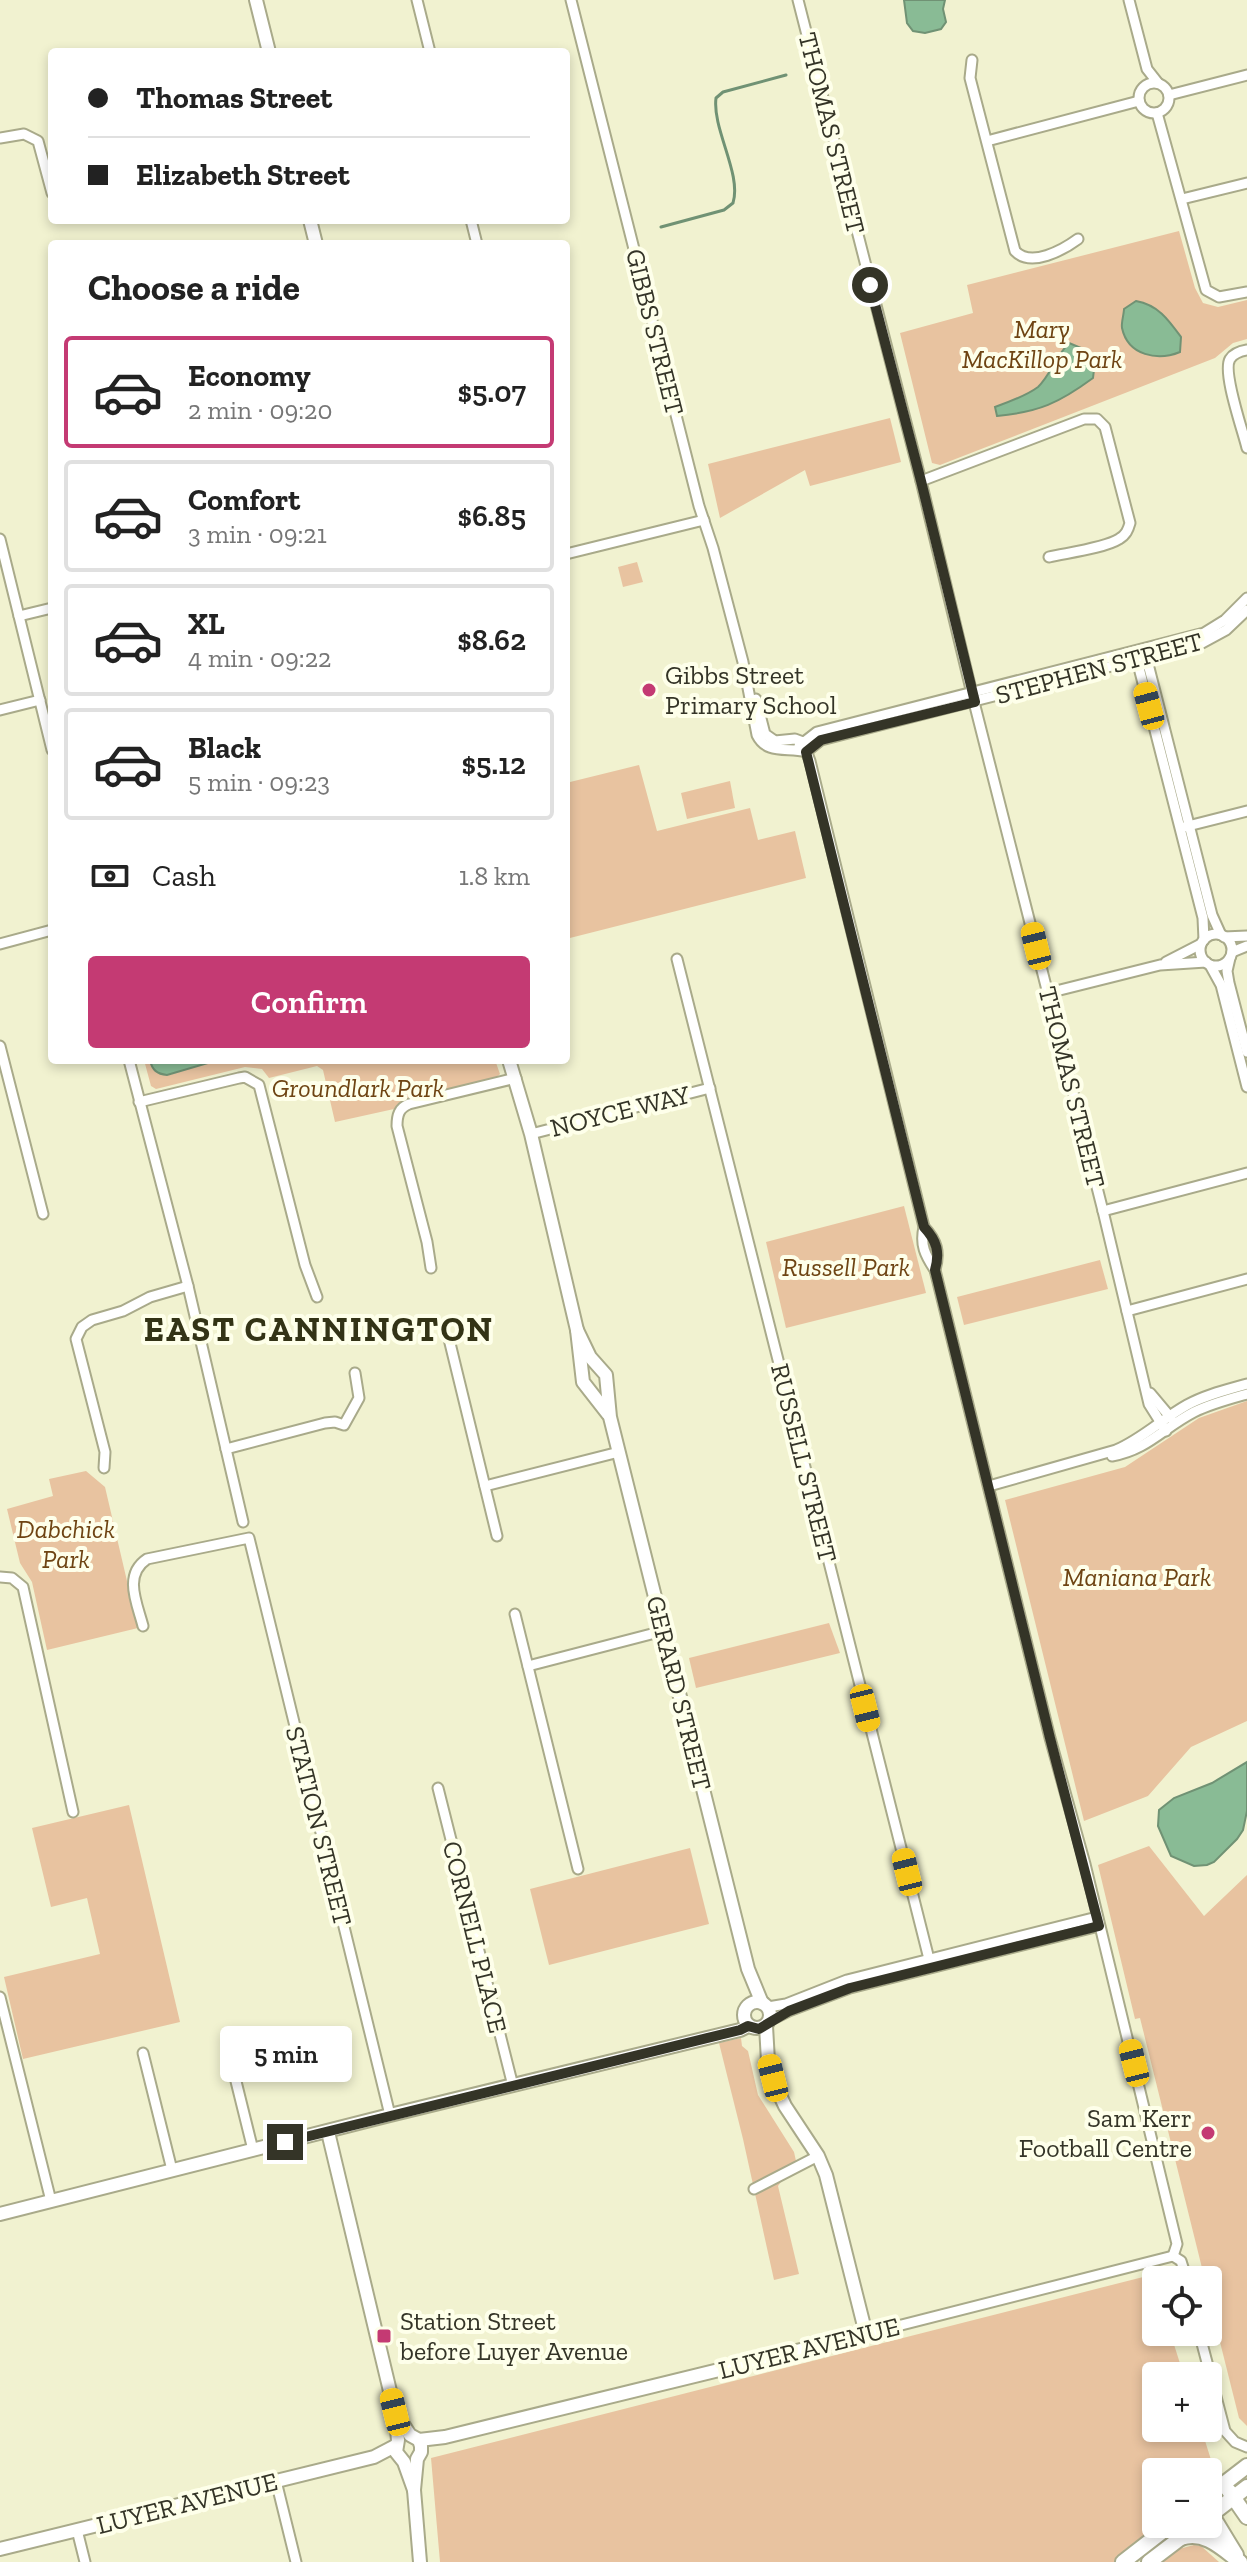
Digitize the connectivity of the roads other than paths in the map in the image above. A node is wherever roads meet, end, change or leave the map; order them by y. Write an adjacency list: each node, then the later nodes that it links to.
1 (256, 0): 6 (street)
2 (417, 0): 7 (street)
3 (571, 0): 26 (street, GIBBS STREET)
4 (798, 0): 25 (street, THOMAS STREET)
5 (1129, 0): 9 (street)
6 (268, 48)
7 (429, 48)
8 (972, 60): 17 (street)
9 (1147, 69): 11 (street); 12 (street)
10 (1247, 75): 13 (street)
11 (1158, 83): 12 (street); 13 (street)
12 (1143, 87): 14 (street)
13 (1169, 95): 15 (street)
14 (1139, 101): 15 (street); 17 (street)
15 (1157, 113): 20 (street)
16 (0, 138): 18 (street)
17 (987, 141): 21 (street)
18 (48, 178)
19 (1247, 183): 20 (street)
20 (1182, 199): 22 (street)
21 (1078, 239)
22 (1247, 292)
23 (1247, 350): 24 (street)
24 (1247, 448)
25 (921, 481): 29 (street); 35 (street, THOMAS STREET)
26 (704, 520): 28 (street); 39 (street, GIBBS STREET)
27 (0, 539): 33 (street)
28 (570, 553)
29 (1049, 557)
30 (1247, 598): 34 (street, STEPHEN STREET)
31 (48, 609): 33 (street)
32 (1247, 610): 34 (street, STEPHEN STREET)
33 (19, 616): 36 (street)
34 (1140, 654): 35 (street, STEPHEN STREET); 41 (street)
35 (974, 697): 39 (street, STEPHEN STREET); 52 (street, THOMAS STREET)
36 (40, 700): 37 (street); 38 (street)
37 (0, 710)
38 (48, 733)
39 (802, 748): 83 (street)
40 (1247, 811): 41 (street)
41 (1184, 826): 43 (street); 45 (street)
42 (48, 931): 46 (street)
43 (1223, 936): 44 (street); 45 (street); 48 (street)
44 (1247, 936)
45 (1203, 942): 50 (street); 51 (street)
46 (0, 944)
47 (1247, 946): 48 (street)
48 (1231, 955): 50 (street); 54 (street)
49 (677, 959): 59 (street, RUSSELL STREET)
50 (1208, 964): 51 (street); 58 (street)
51 (1160, 965): 52 (street)
52 (1048, 993): 63 (street, THOMAS STREET)
53 (0, 1046): 64 (street)
54 (1247, 1052)
55 (130, 1064): 60 (street)
56 (511, 1064): 57 (street, GERARD STREET)
57 (516, 1078): 61 (street, GERARD STREET); 65 (street)
58 (1247, 1087)
59 (710, 1088): 61 (street, NOYCE WAY); 95 (street, RUSSELL STREET)
60 (139, 1102): 67 (street); 68 (street)
61 (531, 1134): 70 (street, GERARD STREET)
62 (1247, 1173): 63 (street)
63 (1103, 1211): 69 (street, THOMAS STREET)
64 (43, 1214)
65 (431, 1268)
66 (1247, 1279): 69 (street)
67 (188, 1286): 79 (street); 81 (street)
68 (317, 1297)
69 (1127, 1311): 73 (street, THOMAS STREET)
70 (577, 1330): 76 (street, GERARD STREET); 76 (street, GERARD STREET)
71 (449, 1339): 82 (street)
72 (355, 1373): 79 (street)
73 (1144, 1383): 77 (street, THOMAS STREET); 78 (street, THOMAS STREET)
74 (1247, 1384): 77 (street)
75 (1247, 1394): 77 (street)
76 (610, 1417): 80 (street, GERARD STREET)
77 (1173, 1420): 78 (street)
78 (1163, 1427): 83 (street)
79 (226, 1449): 84 (street)
80 (619, 1452): 82 (street); 89 (street, GERARD STREET)
81 (104, 1468)
82 (485, 1486): 85 (street)
83 (989, 1486): 94 (street)
84 (243, 1522)
85 (497, 1536)
86 (0, 1577): 92 (street)
87 (515, 1614): 90 (street)
88 (143, 1626): 106 (street, STATION STREET)
89 (663, 1631): 90 (street); 96 (street, GERARD STREET)
90 (528, 1666): 93 (street)
91 (438, 1788): 105 (street, CORNELL PLACE)
92 (73, 1812)
93 (578, 1869)
94 (1098, 1921): 95 (street); 114 (street)
95 (930, 1963): 99 (street); 101 (street)
96 (748, 1969): 98 (street, GERARD STREET); 99 (street, GERARD STREET)
97 (0, 1997): 112 (street)
98 (748, 2005): 99 (street); 100 (street)
99 (765, 2005): 101 (street)
100 (748, 2024): 101 (street); 104 (street); 105 (street)
101 (767, 2024): 104 (street)
102 (228, 2049): 108 (street)
103 (143, 2053): 110 (street)
104 (768, 2061): 109 (street)
105 (513, 2086): 106 (street)
106 (390, 2115): 107 (street)
107 (328, 2132): 108 (street); 119 (street)
108 (253, 2150): 110 (street)
109 (818, 2156): 111 (street); 116 (street)
110 (172, 2170): 112 (street)
111 (754, 2189)
112 (51, 2201): 113 (street)
113 (0, 2214)
114 (1173, 2256): 115 (street); 116 (street, LUYER AVENUE)
115 (1183, 2266)
116 (866, 2334): 119 (street, LUYER AVENUE)
117 (1203, 2346): 118 (street)
118 (1247, 2447)
119 (408, 2449): 121 (street, LUYER AVENUE); 135 (street)
120 (1247, 2466): 122 (main road)
121 (276, 2481): 127 (street, LUYER AVENUE); 134 (street)
122 (1224, 2484): 124 (main road)
123 (1247, 2487): 124 (main road)
124 (1233, 2497): 125 (main road); 126 (main road)
125 (1222, 2504)
126 (1247, 2517)
127 (77, 2530): 132 (street, LUYER AVENUE); 133 (street)
128 (1222, 2534): 138 (main road)
129 (1154, 2538): 136 (main road)
130 (1181, 2538): 137 (main road)
131 (1204, 2538): 138 (main road)
132 (0, 2549)
133 (85, 2562)
134 (296, 2562)
135 (420, 2562)
136 (1123, 2562)
137 (1149, 2562)
138 (1240, 2562)

